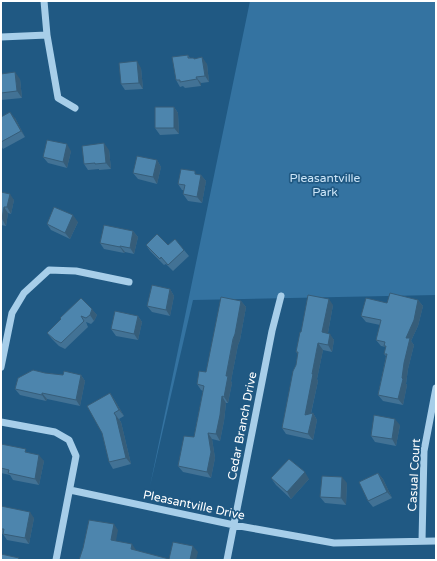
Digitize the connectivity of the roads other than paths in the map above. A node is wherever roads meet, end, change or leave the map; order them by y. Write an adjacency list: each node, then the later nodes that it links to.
1 (44, 1): 2 (street)
2 (47, 35): 3 (street); 4 (street)
3 (1, 37)
4 (75, 108)
5 (129, 282): 7 (street)
6 (281, 296): 11 (street, Cedar Branch Drive)
7 (1, 367)
8 (436, 388): 12 (street, Casual Court)
9 (1, 422): 10 (street)
10 (70, 490): 11 (street, Pleasantville Drive); 14 (street)
11 (234, 525): 12 (street, Pleasantville Drive); 15 (street, Cedar Branch Drive)
12 (422, 541): 13 (street, Pleasantville Drive)
13 (436, 541)
14 (56, 560)
15 (227, 560)

